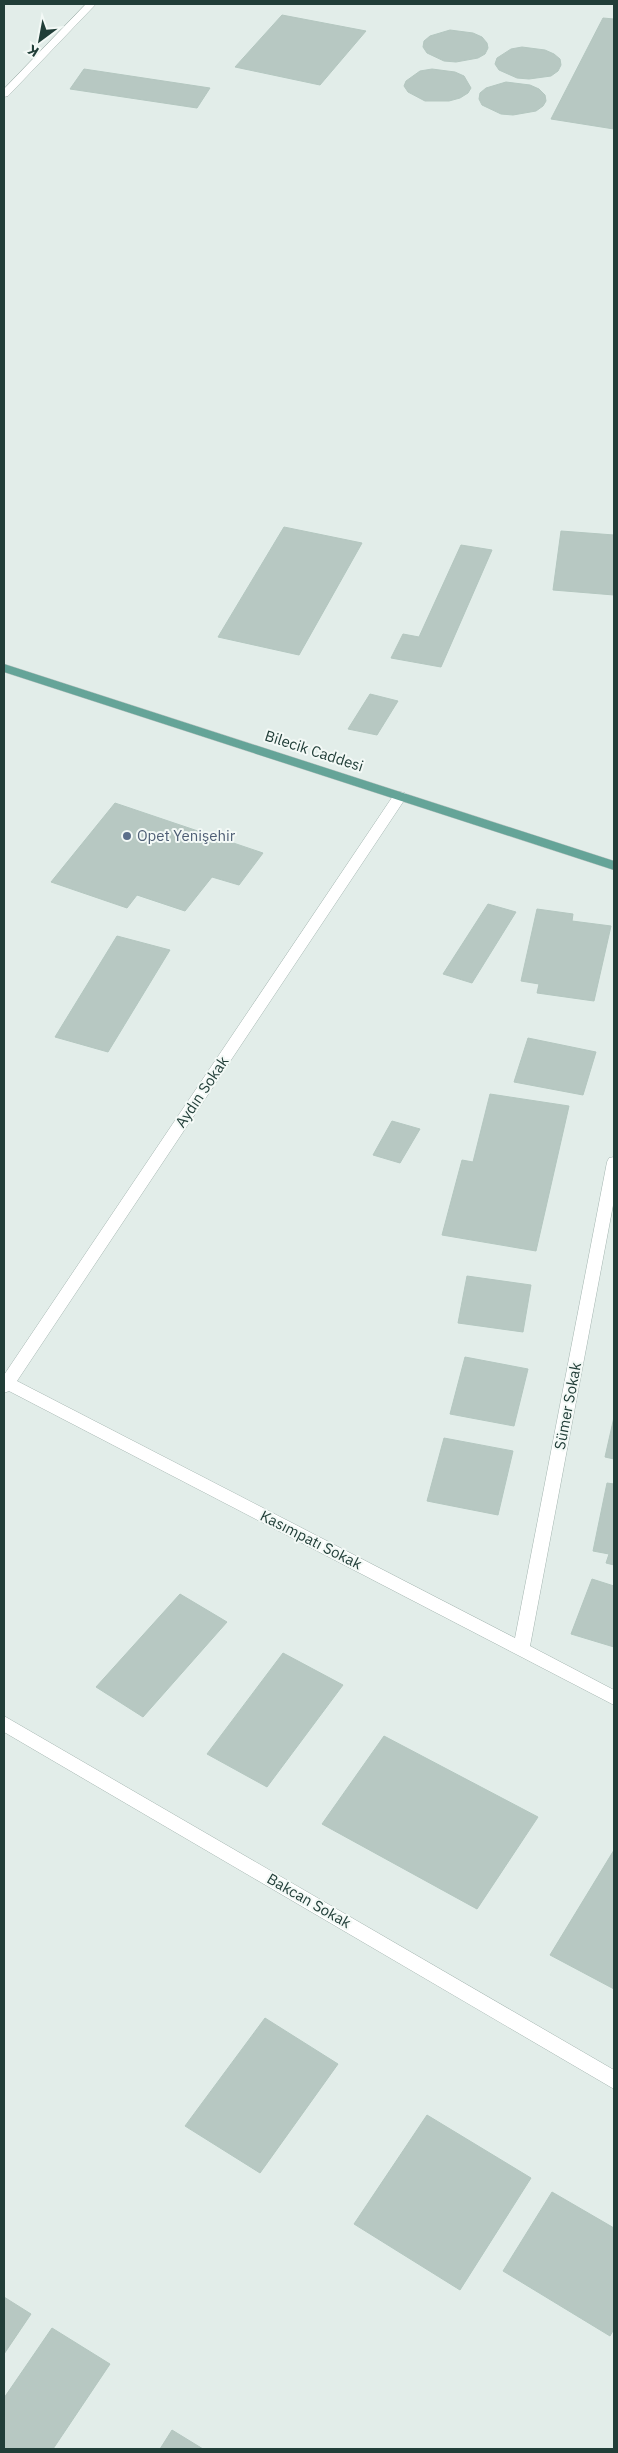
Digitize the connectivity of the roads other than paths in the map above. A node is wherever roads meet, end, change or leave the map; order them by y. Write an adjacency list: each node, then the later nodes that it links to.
1 (91, 4): 2 (street)
2 (4, 94)
3 (4, 668): 4 (main road, Bilecik Caddesi)
4 (400, 796): 5 (main road, Bilecik Caddesi); 7 (street, Aydın Sokak)
5 (614, 866)
6 (614, 1162): 8 (street, Sümer Sokak)
7 (5, 1385): 8 (street, Kasımpatı Sokak)
8 (521, 1650): 9 (street, Kasımpatı Sokak)
9 (614, 1698)
10 (4, 1723): 11 (street, Bakcan Sokak)
11 (614, 2080)

